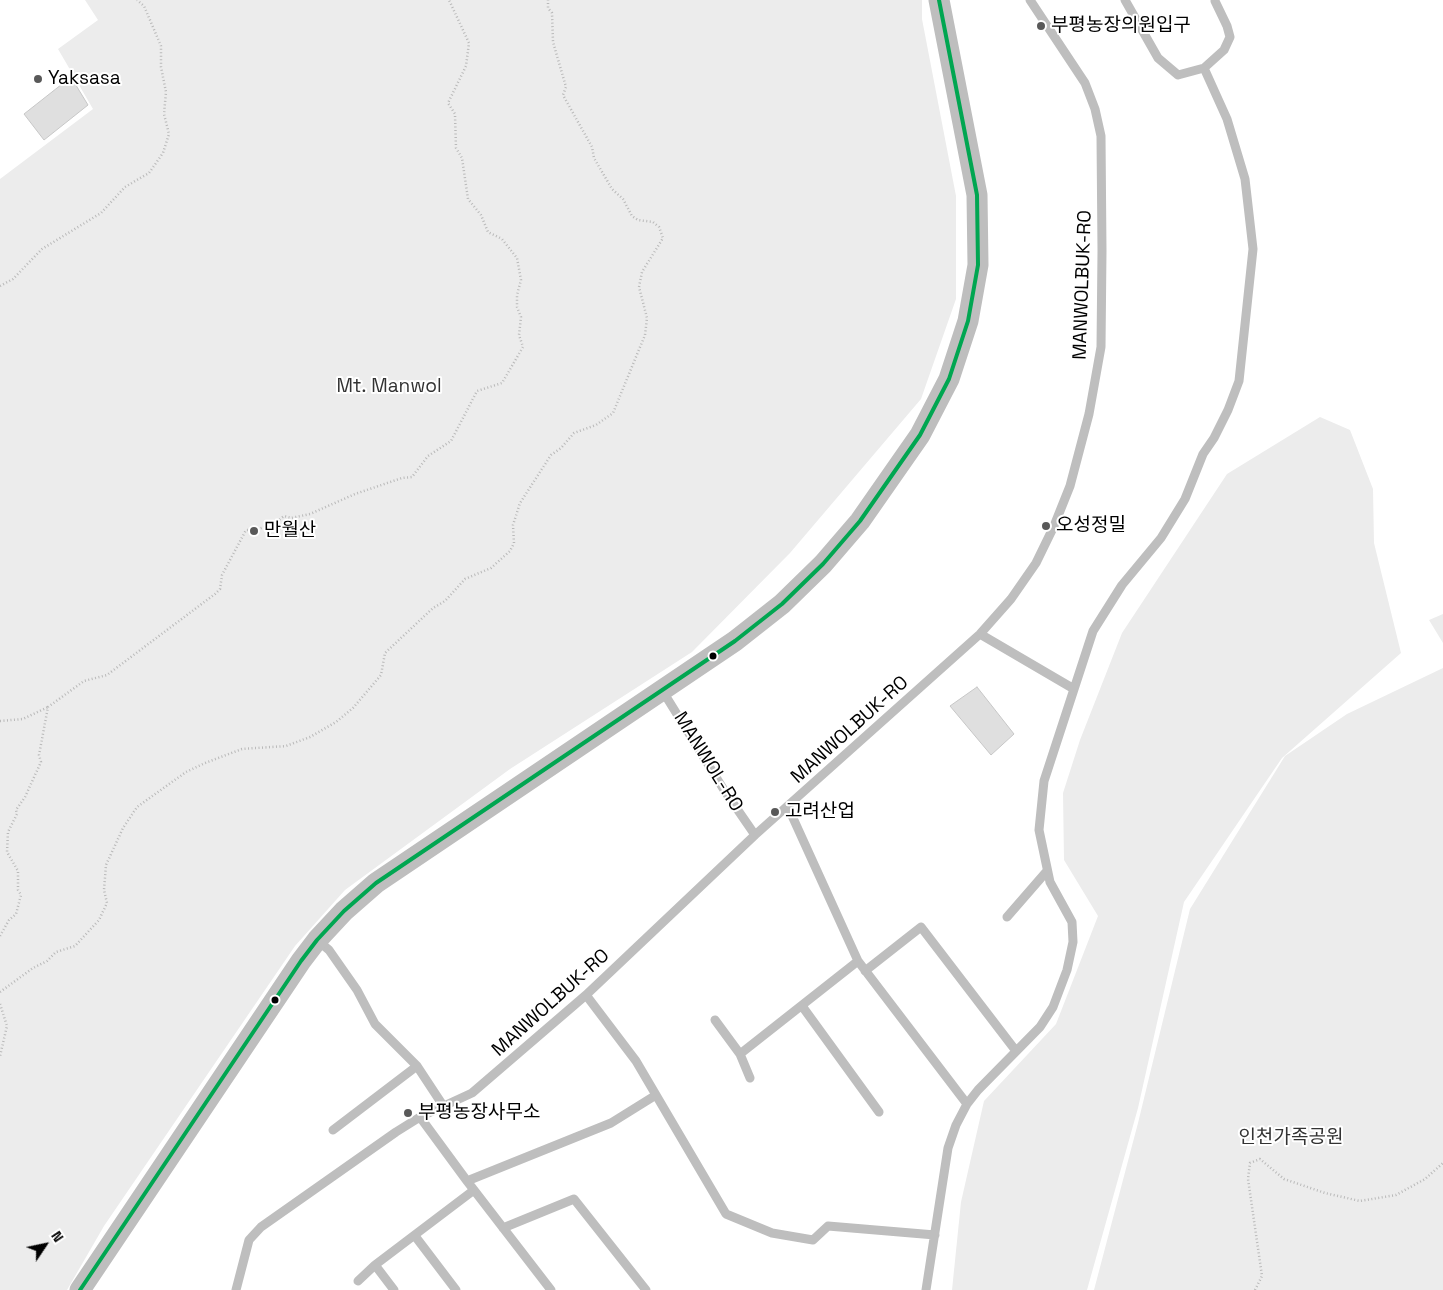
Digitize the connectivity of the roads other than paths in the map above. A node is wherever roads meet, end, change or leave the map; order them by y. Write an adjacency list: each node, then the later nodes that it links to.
1 (940, 0): 8 (street)
2 (1030, 0): 6 (lane, MANWOLBUK-RO)
3 (1125, 0): 5 (lane)
4 (1215, 1): 5 (lane)
5 (1204, 68): 7 (lane)
6 (980, 634): 7 (lane); 9 (lane, MANWOLBUK-RO)
7 (1074, 689): 11 (lane)
8 (662, 690): 10 (lane, MANWOL-RO); 13 (street)
9 (788, 807): 10 (lane, MANWOLBUK-RO); 14 (lane)
10 (755, 835): 16 (lane, MANWOLBUK-RO)
11 (1047, 871): 12 (lane); 19 (lane)
12 (1007, 917)
13 (317, 940): 21 (lane); 36 (street)
14 (858, 961): 15 (lane); 17 (lane)
15 (865, 971): 19 (lane); 24 (lane)
16 (586, 995): 23 (lane); 25 (lane, MANWOLBUK-RO)
17 (802, 1006): 20 (lane); 26 (lane)
18 (716, 1020): 20 (lane)
19 (1016, 1051): 24 (lane)
20 (740, 1054): 22 (lane)
21 (417, 1066): 25 (lane); 28 (lane)
22 (750, 1078)
23 (656, 1095): 29 (lane); 32 (lane)
24 (967, 1104): 32 (lane)
25 (444, 1107): 27 (lane, MANWOLBUK-RO)
26 (879, 1112)
27 (420, 1117): 29 (lane); 37 (lane, MANWOLBUK-RO)
28 (333, 1130)
29 (467, 1181): 30 (lane)
30 (474, 1190): 31 (lane); 33 (lane)
31 (503, 1228): 40 (lane); 41 (lane)
32 (935, 1234): 42 (lane)
33 (415, 1236): 34 (lane); 39 (lane)
34 (375, 1266): 35 (lane); 38 (lane)
35 (358, 1281)
36 (80, 1290)
37 (236, 1290)
38 (394, 1290)
39 (456, 1290)
40 (551, 1290)
41 (646, 1290)
42 (926, 1290)

